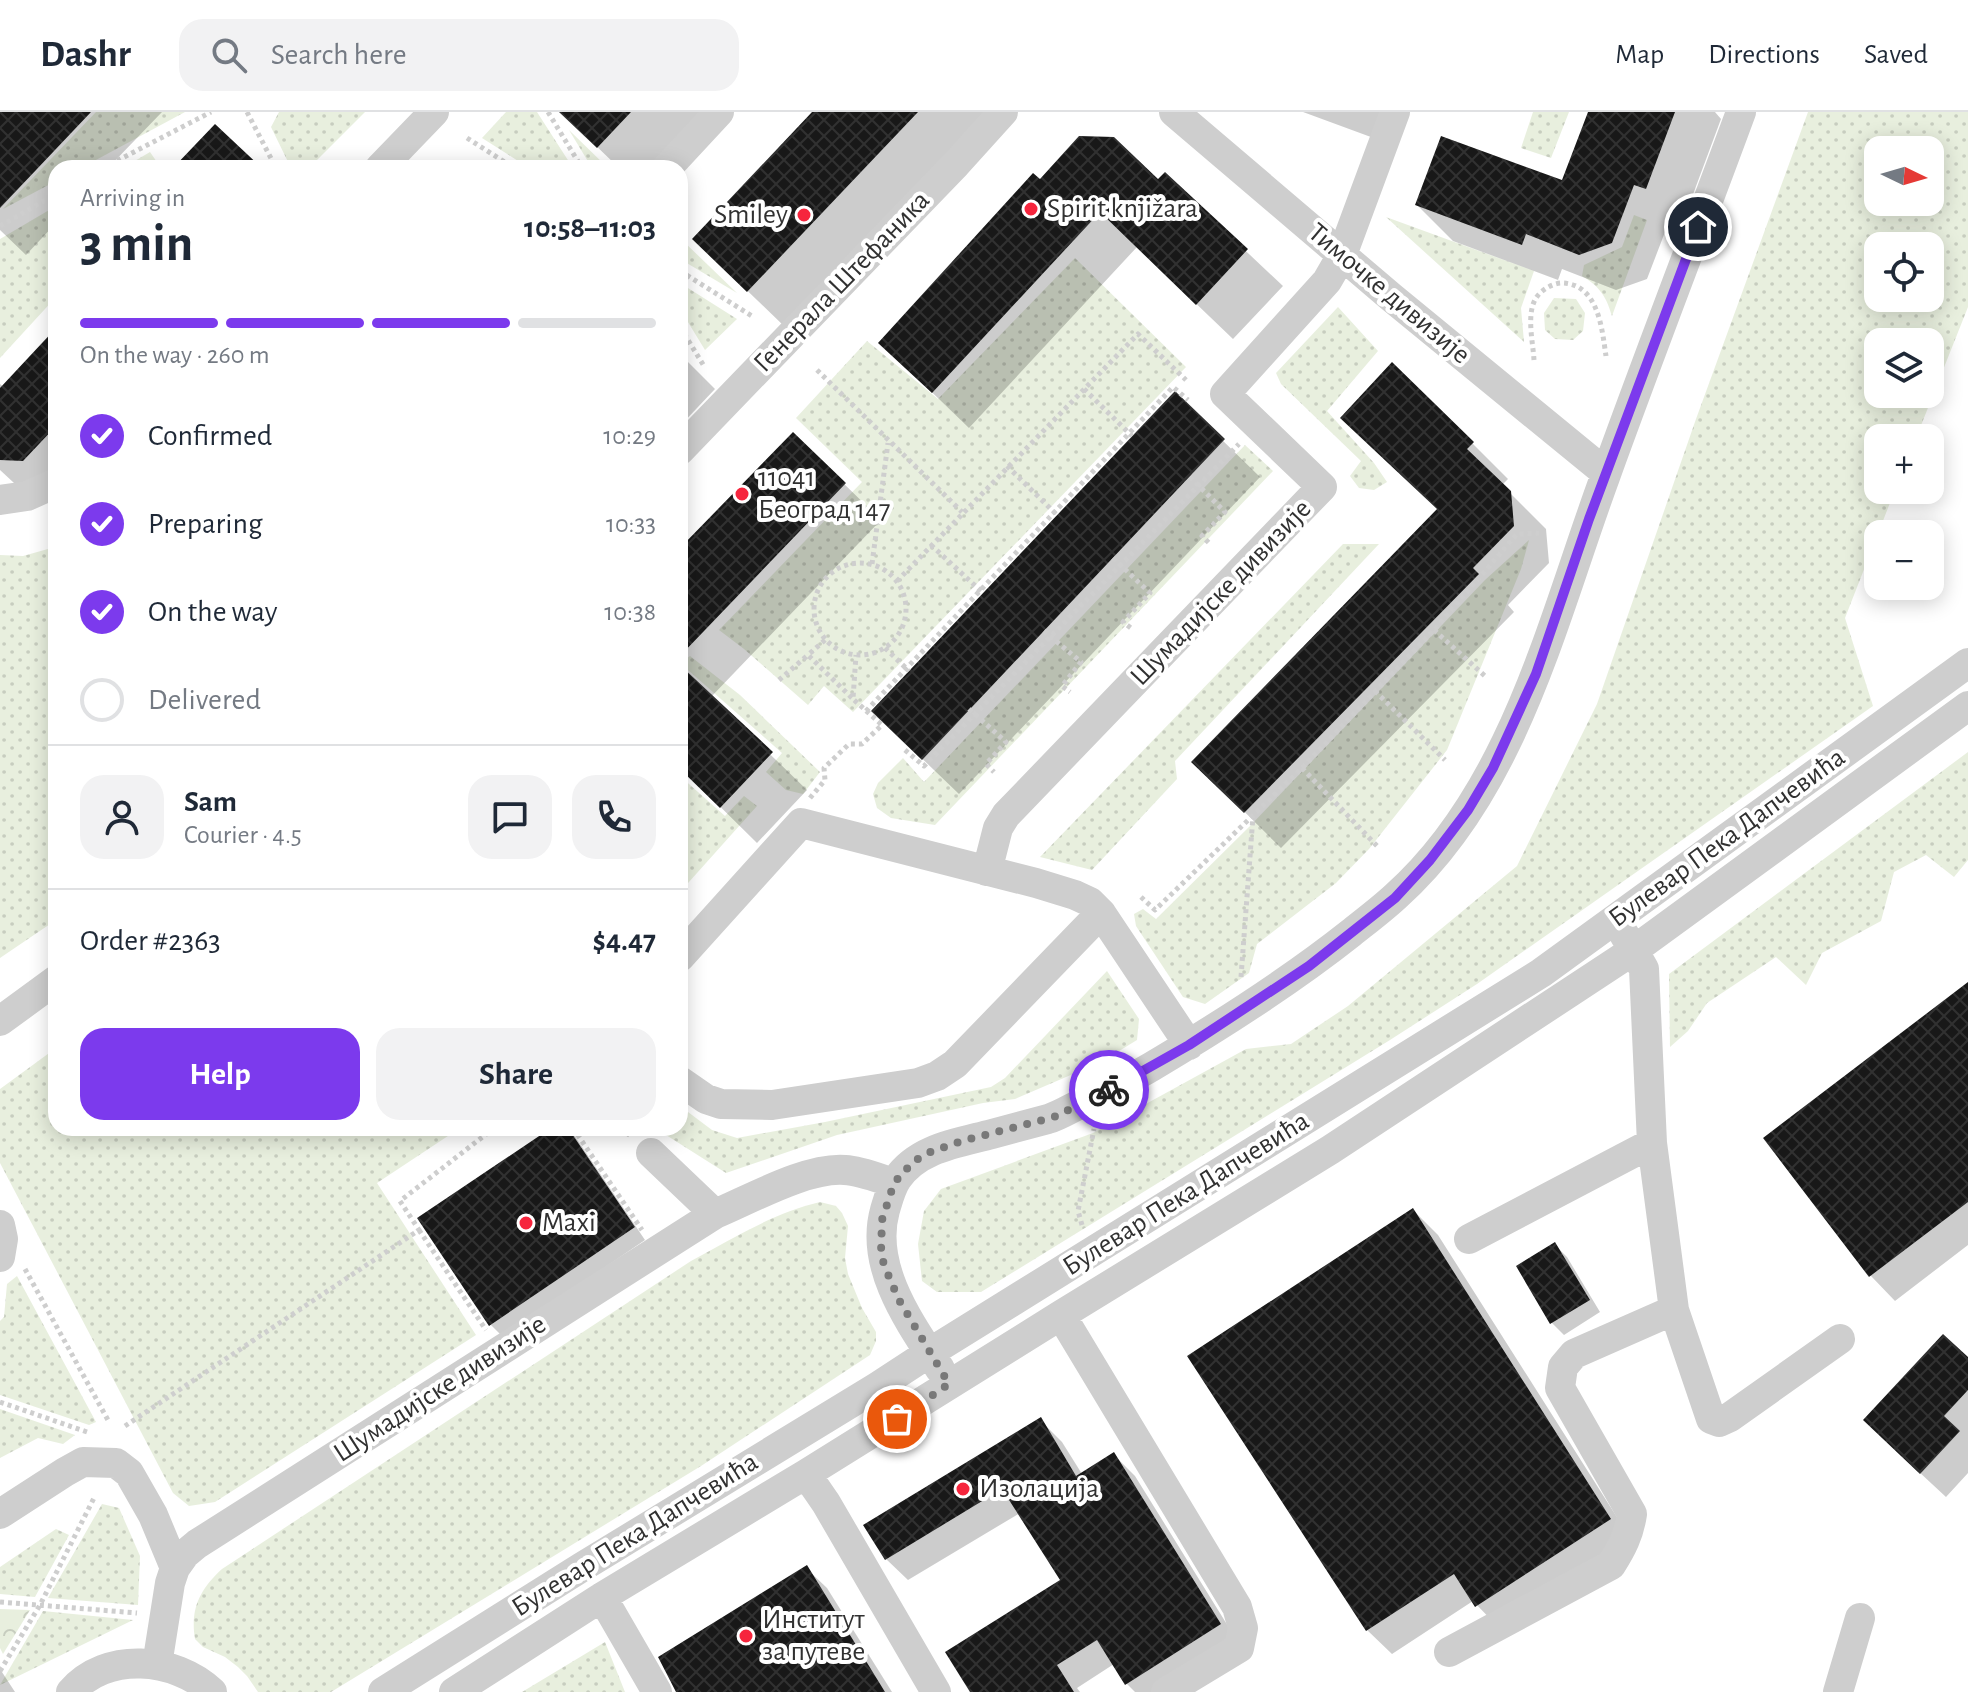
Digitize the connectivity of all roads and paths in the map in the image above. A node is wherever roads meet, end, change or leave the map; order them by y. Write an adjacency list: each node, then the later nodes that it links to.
1 (211, 112): 11 (path)
2 (247, 112): 12 (path)
3 (434, 112): 13 (street)
4 (548, 112): 15 (path)
5 (719, 112): 16 (street)
6 (1003, 112): 31 (street, Генерала Штефаника)
7 (1174, 112): 19 (street, Тимочке дивизије)
8 (1395, 112): 19 (street)
9 (1741, 112): 35 (street)
10 (467, 138): 14 (path)
11 (118, 160)
12 (272, 160)
13 (388, 160)
14 (501, 160)
15 (577, 160)
16 (674, 160)
17 (48, 199): 18 (path)
18 (0, 226)
19 (1342, 255): 35 (street, Тимочке дивизије); 75 (street, Шумадијске дивизије)
20 (688, 276): 21 (path)
21 (752, 316)
22 (688, 340): 25 (path)
23 (1606, 356): 24 (path)
24 (1534, 360)
25 (704, 366)
26 (817, 370): 32 (path)
27 (1186, 380): 28 (path)
28 (1084, 389): 30 (path); 34 (path)
29 (1188, 400): 30 (path)
30 (1131, 434): 41 (path)
31 (688, 442)
32 (888, 442): 40 (path); 46 (path)
33 (1238, 445): 37 (path)
34 (1007, 466): 40 (path); 41 (path)
35 (1606, 473): 84 (street)
36 (1190, 477): 37 (path)
37 (1197, 485): 44 (path); 47 (path)
38 (48, 487): 39 (street)
39 (0, 500)
40 (962, 512): 43 (path)
41 (1056, 513): 49 (path)
42 (1539, 533): 51 (path)
43 (931, 545): 48 (path); 49 (path)
44 (1211, 545)
45 (1113, 558): 47 (path)
46 (872, 564): 48 (path); 54 (path)
47 (1120, 565): 50 (path); 53 (path)
48 (897, 581): 55 (path)
49 (982, 592): 59 (path)
50 (1131, 628)
51 (1434, 630): 60 (path); 62 (path)
52 (1044, 631): 53 (path)
53 (1050, 636): 63 (path); 67 (path)
54 (825, 640): 56 (path); 57 (path)
55 (885, 648): 57 (path); 59 (path)
56 (808, 655): 61 (path); 64 (path)
57 (856, 655): 64 (path)
58 (1968, 663): 78 (street, Булевар Пека Дапчевића)
59 (908, 670): 66 (path)
60 (1485, 676)
61 (779, 680)
62 (1375, 691): 69 (path); 70 (path)
63 (1070, 692)
64 (853, 699): 66 (path)
65 (1968, 706): 80 (street, Булевар Пека Дапчевића)
66 (866, 711): 72 (path)
67 (972, 712): 68 (path); 71 (path)
68 (905, 750)
69 (1445, 760)
70 (1302, 768): 73 (path); 74 (path)
71 (994, 772)
72 (803, 800)
73 (1253, 816): 76 (path); 82 (path)
74 (1379, 848)
75 (973, 867): 77 (street); 79 (street)
76 (1141, 897)
77 (1101, 913): 84 (street); 85 (street)
78 (1616, 919): 80 (street); 104 (street, Булевар Пека Дапчевића)
79 (688, 948)
80 (1634, 950): 90 (street); 101 (street, Булевар Пека Дапчевића)
81 (48, 986): 83 (street)
82 (1240, 986)
83 (0, 1021)
84 (1189, 1045): 92 (street)
85 (688, 1087)
86 (1095, 1120): 97 (path)
87 (484, 1136): 96 (path)
88 (578, 1136): 94 (path)
89 (630, 1136): 91 (path)
90 (1652, 1143): 98 (street); 100 (street)
91 (641, 1145): 93 (street)
92 (894, 1183): 93 (street, Шумадијске дивизије); 104 (street)
93 (715, 1214): 113 (street, Шумадијске дивизије)
94 (636, 1220)
95 (0, 1225): 99 (street)
96 (419, 1230): 102 (path); 108 (path)
97 (1088, 1234)
98 (1469, 1239)
99 (11, 1260): 107 (path)
100 (1674, 1310): 103 (street); 119 (street)
101 (1061, 1315): 105 (street, Булевар Пека Дапчевића); 128 (street)
102 (489, 1334)
103 (1840, 1339)
104 (929, 1353): 105 (street); 124 (street, Булевар Пека Дапчевића)
105 (949, 1384): 110 (street, Булевар Пека Дапчевића)
106 (0, 1402): 109 (path)
107 (109, 1422)
108 (125, 1426)
109 (92, 1434)
110 (806, 1474): 114 (street, Булевар Пека Дапчевића); 127 (street)
111 (94, 1498): 116 (path)
112 (0, 1514): 113 (street)
113 (175, 1568): 121 (street)
114 (602, 1597): 125 (street, Булевар Пека Дапчевића); 126 (street)
115 (0, 1602): 116 (path)
116 (40, 1605): 117 (path); 120 (path)
117 (146, 1613)
118 (1860, 1618): 129 (street)
119 (1449, 1652)
120 (1, 1665)
121 (157, 1665): 122 (street); 123 (street)
122 (71, 1692)
123 (212, 1692)
124 (383, 1692)
125 (454, 1692)
126 (657, 1692)
127 (936, 1692)
128 (1166, 1692)
129 (1838, 1692)

